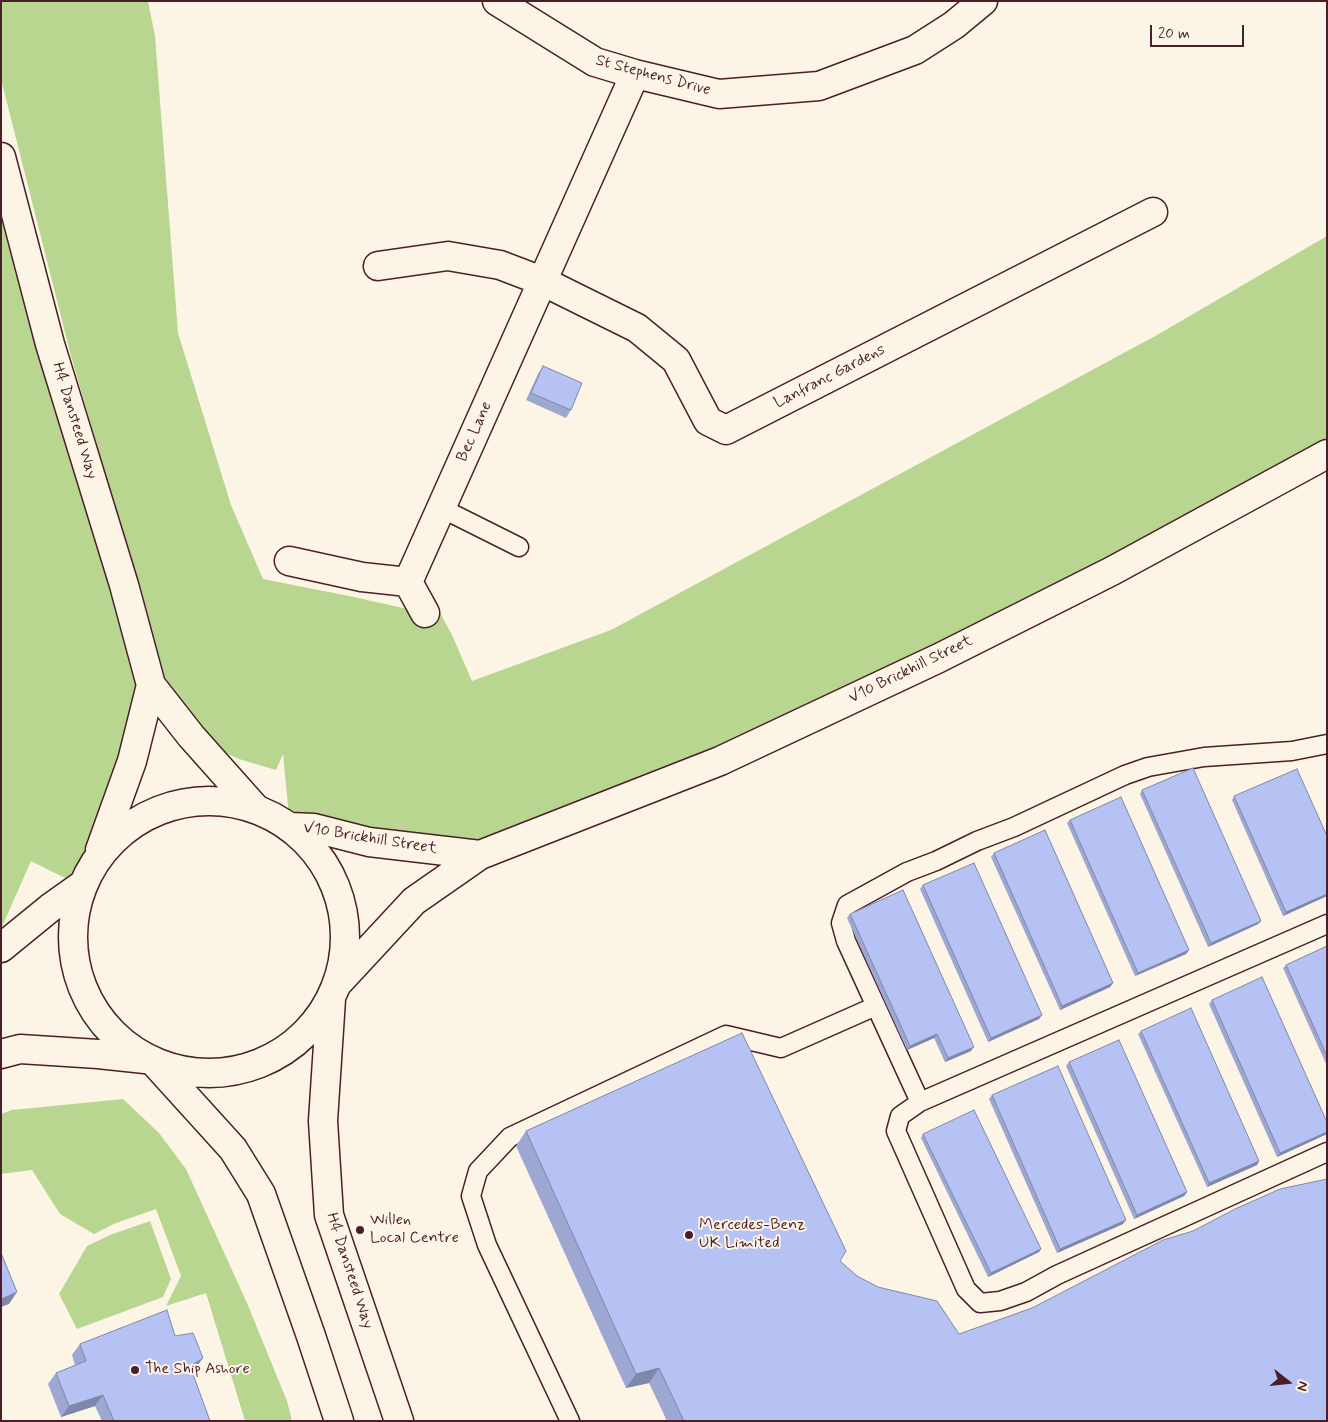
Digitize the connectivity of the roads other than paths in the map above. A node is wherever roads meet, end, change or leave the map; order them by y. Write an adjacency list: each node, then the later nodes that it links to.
1 (497, 1): 3 (street, St Stephens Drive)
2 (983, 1): 3 (street, St Stephens Drive)
3 (635, 74): 7 (street, Bec Lane)
4 (1, 157): 14 (street, H4 Dansteed Way)
5 (1153, 212): 7 (street, Lanfranc Gardens)
6 (378, 266): 7 (street)
7 (542, 281): 9 (street, Bec Lane)
8 (1327, 454): 18 (street, V10 Brickhill Street)
9 (441, 508): 10 (lane); 12 (street, Bec Lane)
10 (519, 546)
11 (289, 561): 12 (street)
12 (408, 582): 13 (street)
13 (425, 613)
14 (151, 684): 16 (street, H4 Dansteed Way); 19 (street, H4 Dansteed Way)
15 (1327, 744): 24 (lane)
16 (256, 809): 17 (street); 19 (street)
17 (290, 827): 18 (street, V10 Brickhill Street); 23 (street)
18 (480, 854): 23 (street, V10 Brickhill Street)
19 (98, 857): 20 (street)
20 (81, 886): 22 (street); 25 (street)
21 (1327, 924): 28 (lane)
22 (1, 948)
23 (333, 991): 27 (street); 31 (street, H4 Dansteed Way)
24 (876, 1006): 28 (lane); 32 (lane)
25 (107, 1045): 26 (street); 27 (street)
26 (1, 1054)
27 (188, 1084): 30 (street)
28 (920, 1102): 29 (lane)
29 (1327, 1152)
30 (339, 1421)
31 (399, 1421)
32 (570, 1421)

